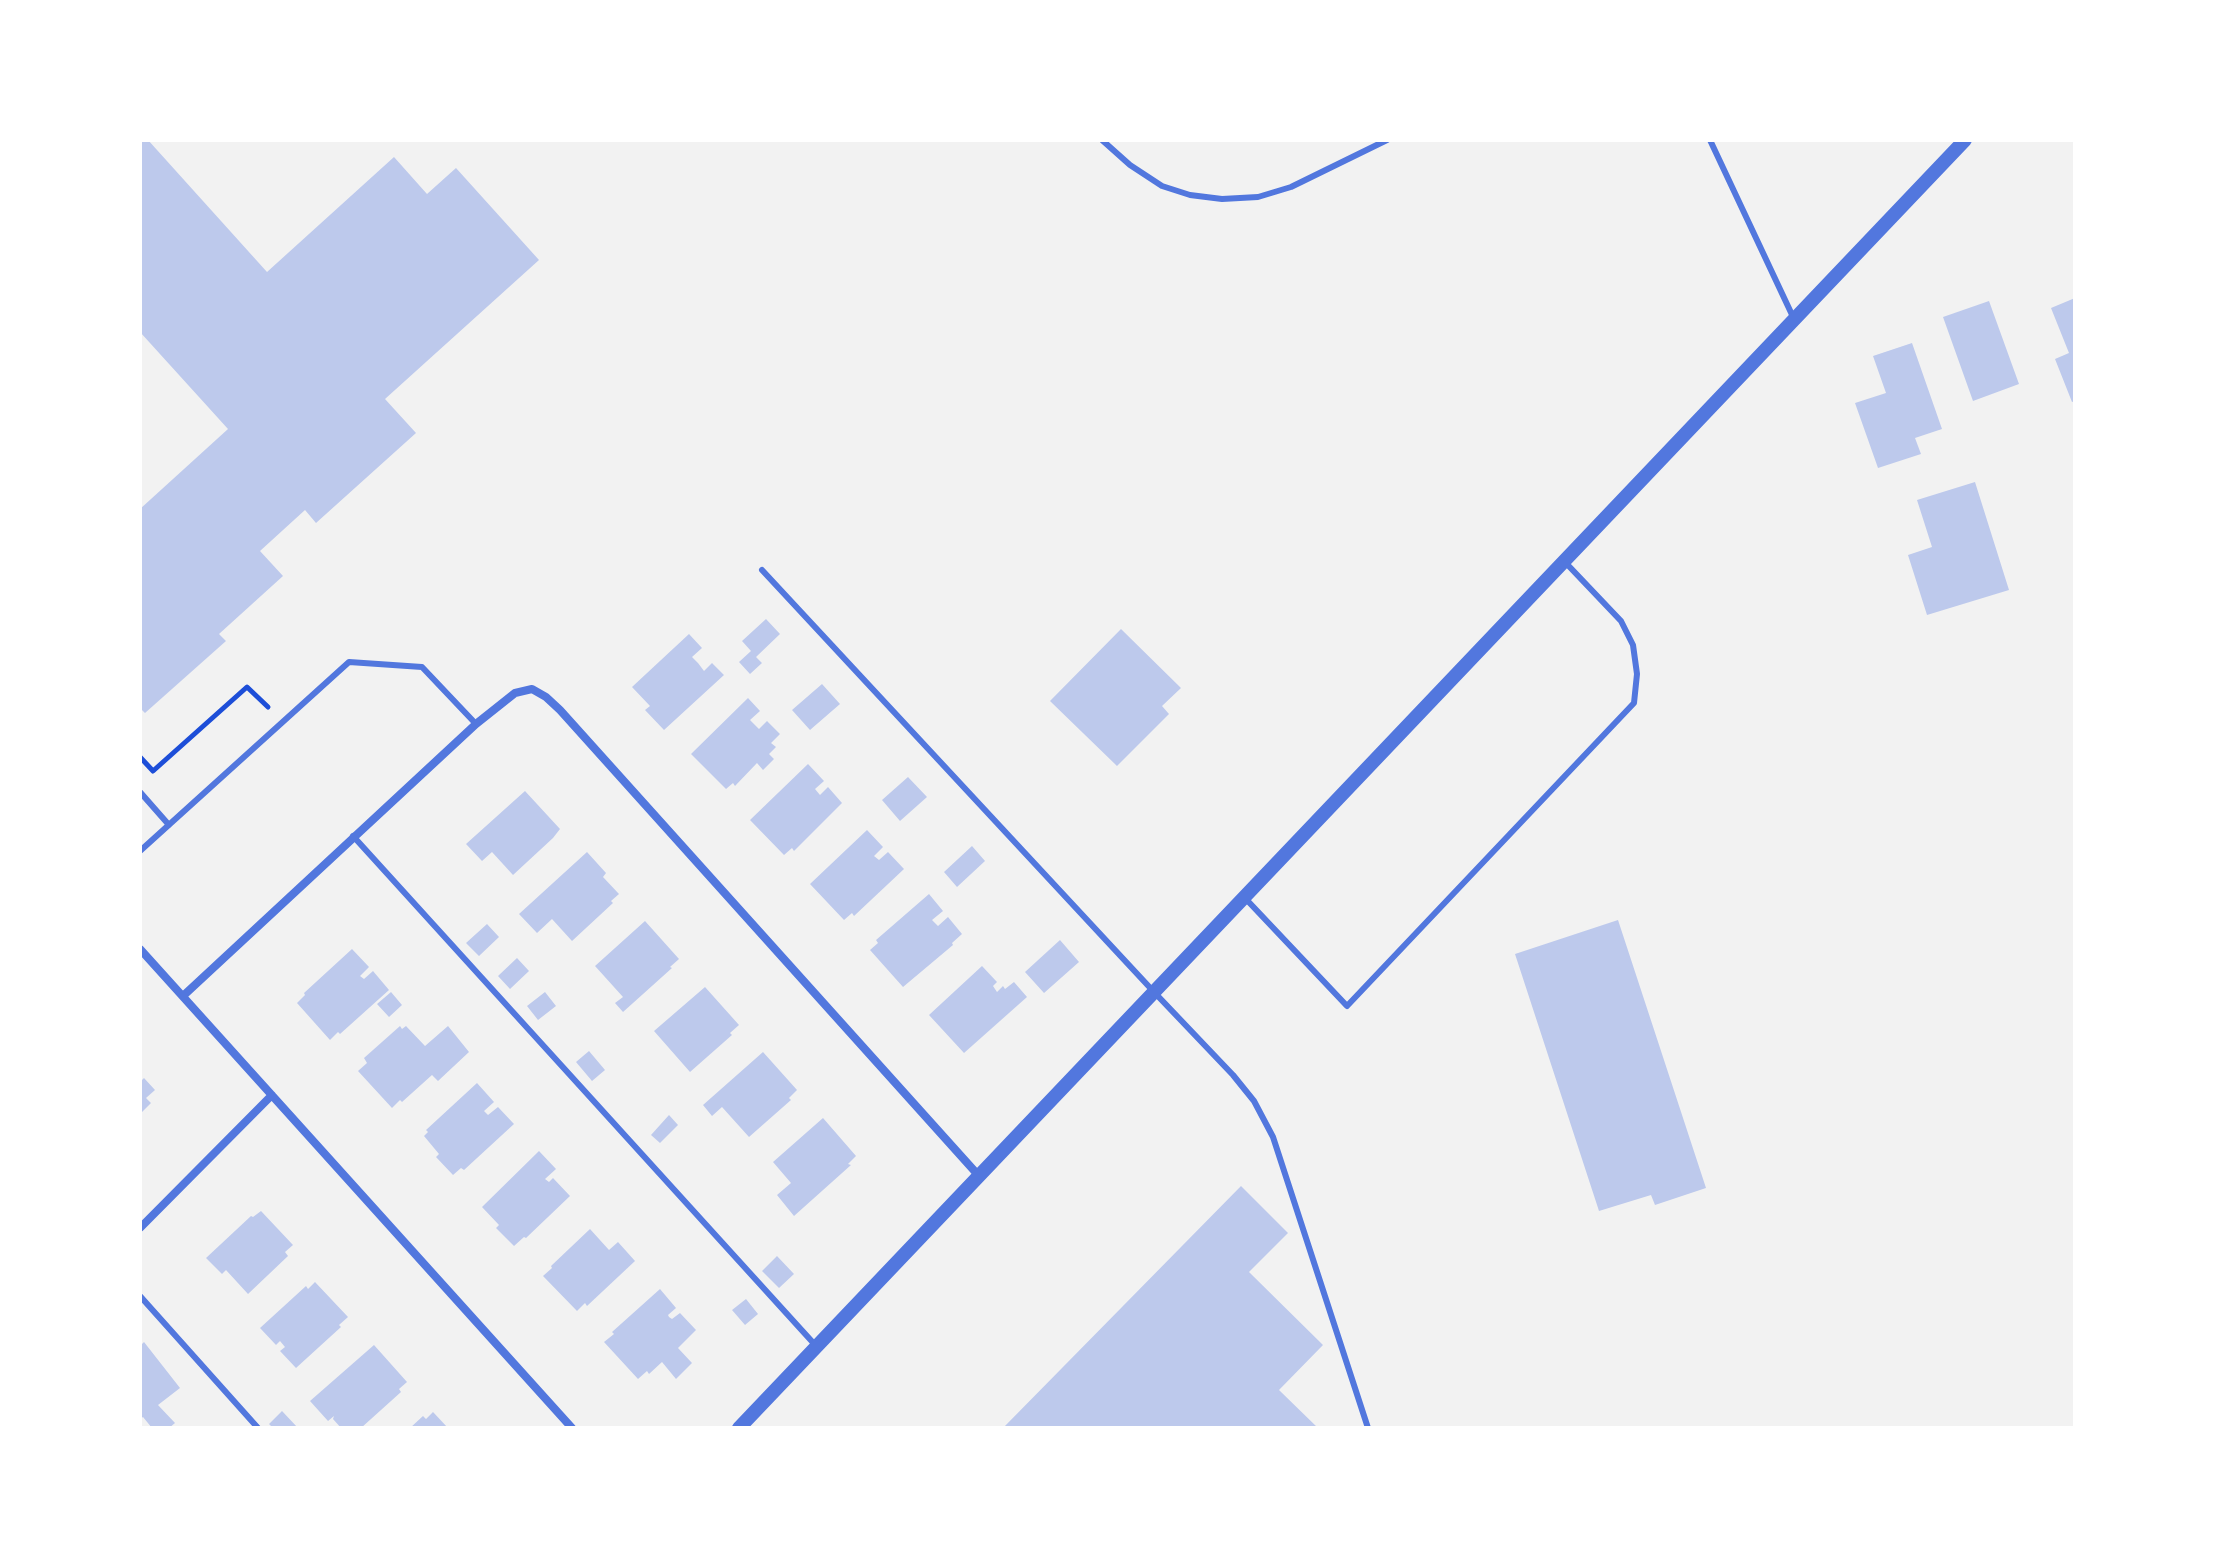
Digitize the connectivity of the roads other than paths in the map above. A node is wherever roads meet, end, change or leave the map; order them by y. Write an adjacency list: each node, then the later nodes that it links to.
1 (1102, 140): 2 (lane)
2 (1387, 140)
3 (1710, 140): 5 (lane)
4 (1965, 140): 5 (street)
5 (1794, 319): 6 (street)
6 (1564, 561): 13 (street); 13 (lane)
7 (762, 570): 15 (lane)
8 (476, 724): 10 (lane); 11 (street); 18 (street)
9 (140, 792): 10 (lane)
10 (169, 825): 12 (lane)
11 (353, 836): 16 (street); 21 (lane)
12 (140, 851)
13 (1244, 897): 15 (street)
14 (140, 949): 16 (street)
15 (1154, 992): 18 (street); 25 (lane)
16 (183, 996): 17 (street)
17 (272, 1095): 19 (street); 23 (street)
18 (979, 1176): 21 (street)
19 (140, 1228)
20 (140, 1296): 22 (lane)
21 (817, 1347): 24 (street)
22 (258, 1428)
23 (572, 1428)
24 (739, 1428)
25 (1368, 1428)

